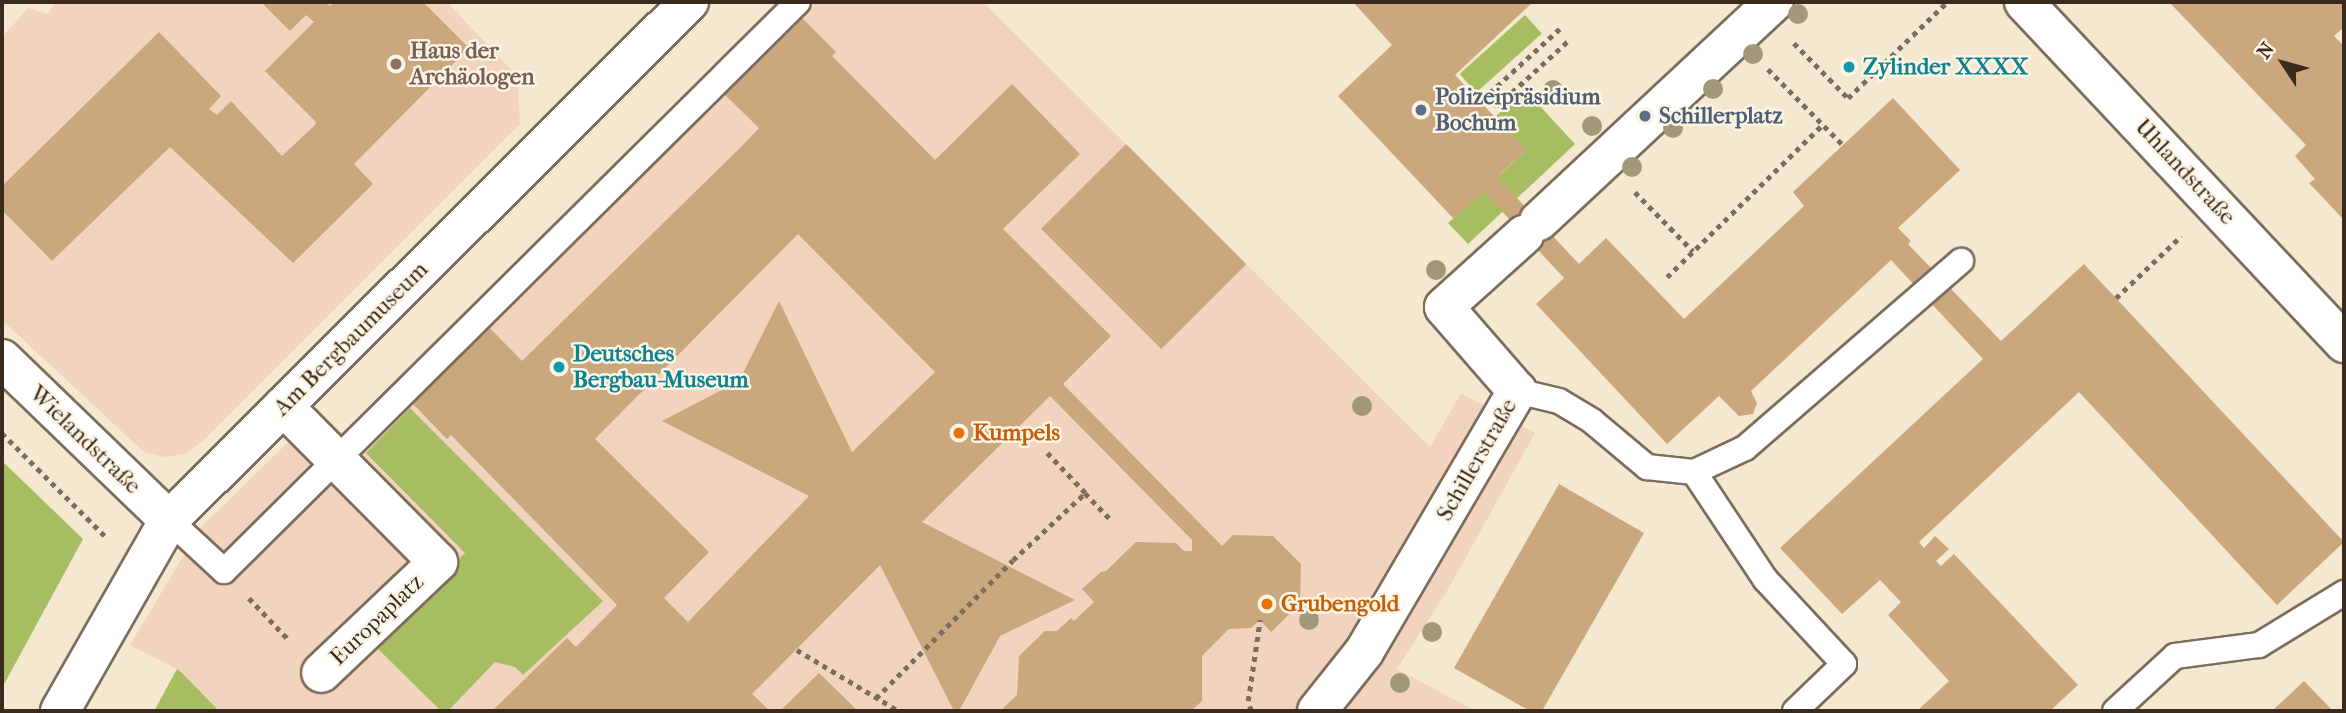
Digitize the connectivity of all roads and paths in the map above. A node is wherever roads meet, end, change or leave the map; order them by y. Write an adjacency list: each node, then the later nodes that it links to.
1 (689, 2): 22 (street, Am Bergbaumuseum)
2 (799, 2): 25 (lane)
3 (1947, 2): 5 (path)
4 (2024, 2): 14 (street, Uhlandstraße)
5 (1769, 7): 13 (street, Schillerstraße)
6 (1560, 30): 9 (path)
7 (1569, 40): 9 (path)
8 (1782, 83): 11 (path)
9 (1492, 100): 10 (path)
10 (1487, 105)
11 (1822, 125): 12 (path); 15 (path)
12 (1844, 146)
13 (1603, 161): 15 (path); 21 (street, Schillerstraße)
14 (2214, 203): 18 (path); 19 (street, Uhlandstraße)
15 (1693, 251): 17 (path)
16 (1961, 261): 26 (lane)
17 (1667, 277)
18 (2116, 298)
19 (2344, 343)
20 (2, 359): 29 (street, Wielandstraße)
21 (1517, 391): 26 (lane); 40 (street, Schillerstraße)
22 (283, 406): 25 (street, Europaplatz); 29 (street, Am Bergbaumuseum)
23 (2, 433): 30 (path)
24 (1047, 453): 27 (path)
25 (338, 460): 31 (lane); 35 (street, Europaplatz)
26 (1694, 472): 41 (lane)
27 (1085, 494): 28 (path); 36 (path)
28 (1110, 519)
29 (169, 520): 30 (street, Am Bergbaumuseum); 31 (lane)
30 (139, 569): 37 (street, Am Bergbaumuseum)
31 (224, 571): 35 (path, Europaplatz)
32 (2344, 593): 42 (lane)
33 (1260, 620): 39 (path)
34 (797, 650): 36 (path)
35 (321, 673)
36 (876, 698): 38 (path)
37 (60, 711)
38 (899, 711)
39 (1251, 711)
40 (1317, 711)
41 (1795, 711)
42 (2115, 711)

